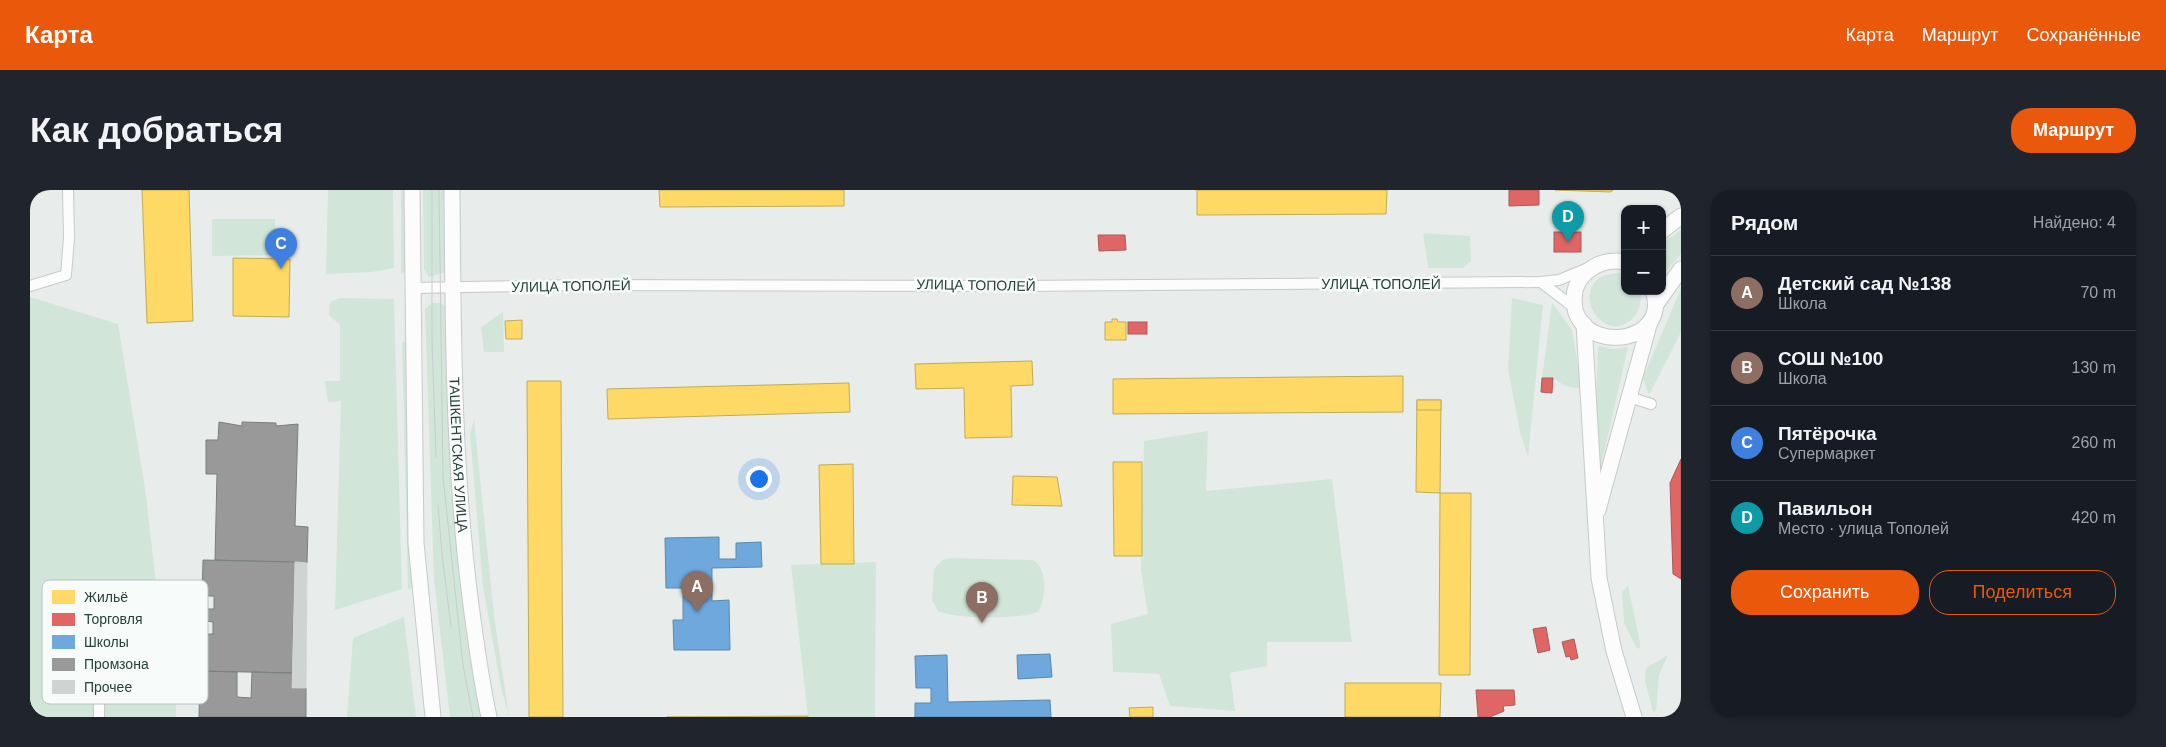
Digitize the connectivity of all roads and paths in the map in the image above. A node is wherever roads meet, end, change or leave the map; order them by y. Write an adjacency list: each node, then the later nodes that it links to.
1 (68, 190): 10 (street)
2 (412, 190): 11 (main road)
3 (452, 190): 12 (main road, ТАШКЕНТСКАЯ УЛИЦА)
4 (1681, 216): 5 (main road)
5 (1666, 228)
6 (1621, 261): 7 (main road)
7 (1596, 264): 9 (street, УЛИЦА ТОПОЛЕЙ); 14 (main road)
8 (1681, 270): 13 (main road)
9 (1541, 282): 12 (street, УЛИЦА ТОПОЛЕЙ); 14 (street)
10 (30, 286)
11 (412, 288): 12 (street, УЛИЦА ТОПОЛЕЙ); 22 (main road)
12 (452, 288): 23 (main road, ТАШКЕНТСКАЯ УЛИЦА)
13 (1655, 297): 16 (main road)
14 (1576, 309): 15 (main road)
15 (1584, 324): 16 (main road); 19 (main road)
16 (1649, 324): 17 (main road)
17 (1629, 397): 18 (street); 19 (main road)
18 (1651, 404)
19 (1595, 524): 24 (main road)
20 (99, 704): 21 (street)
21 (99, 717)
22 (433, 717)
23 (489, 717)
24 (1634, 717)

